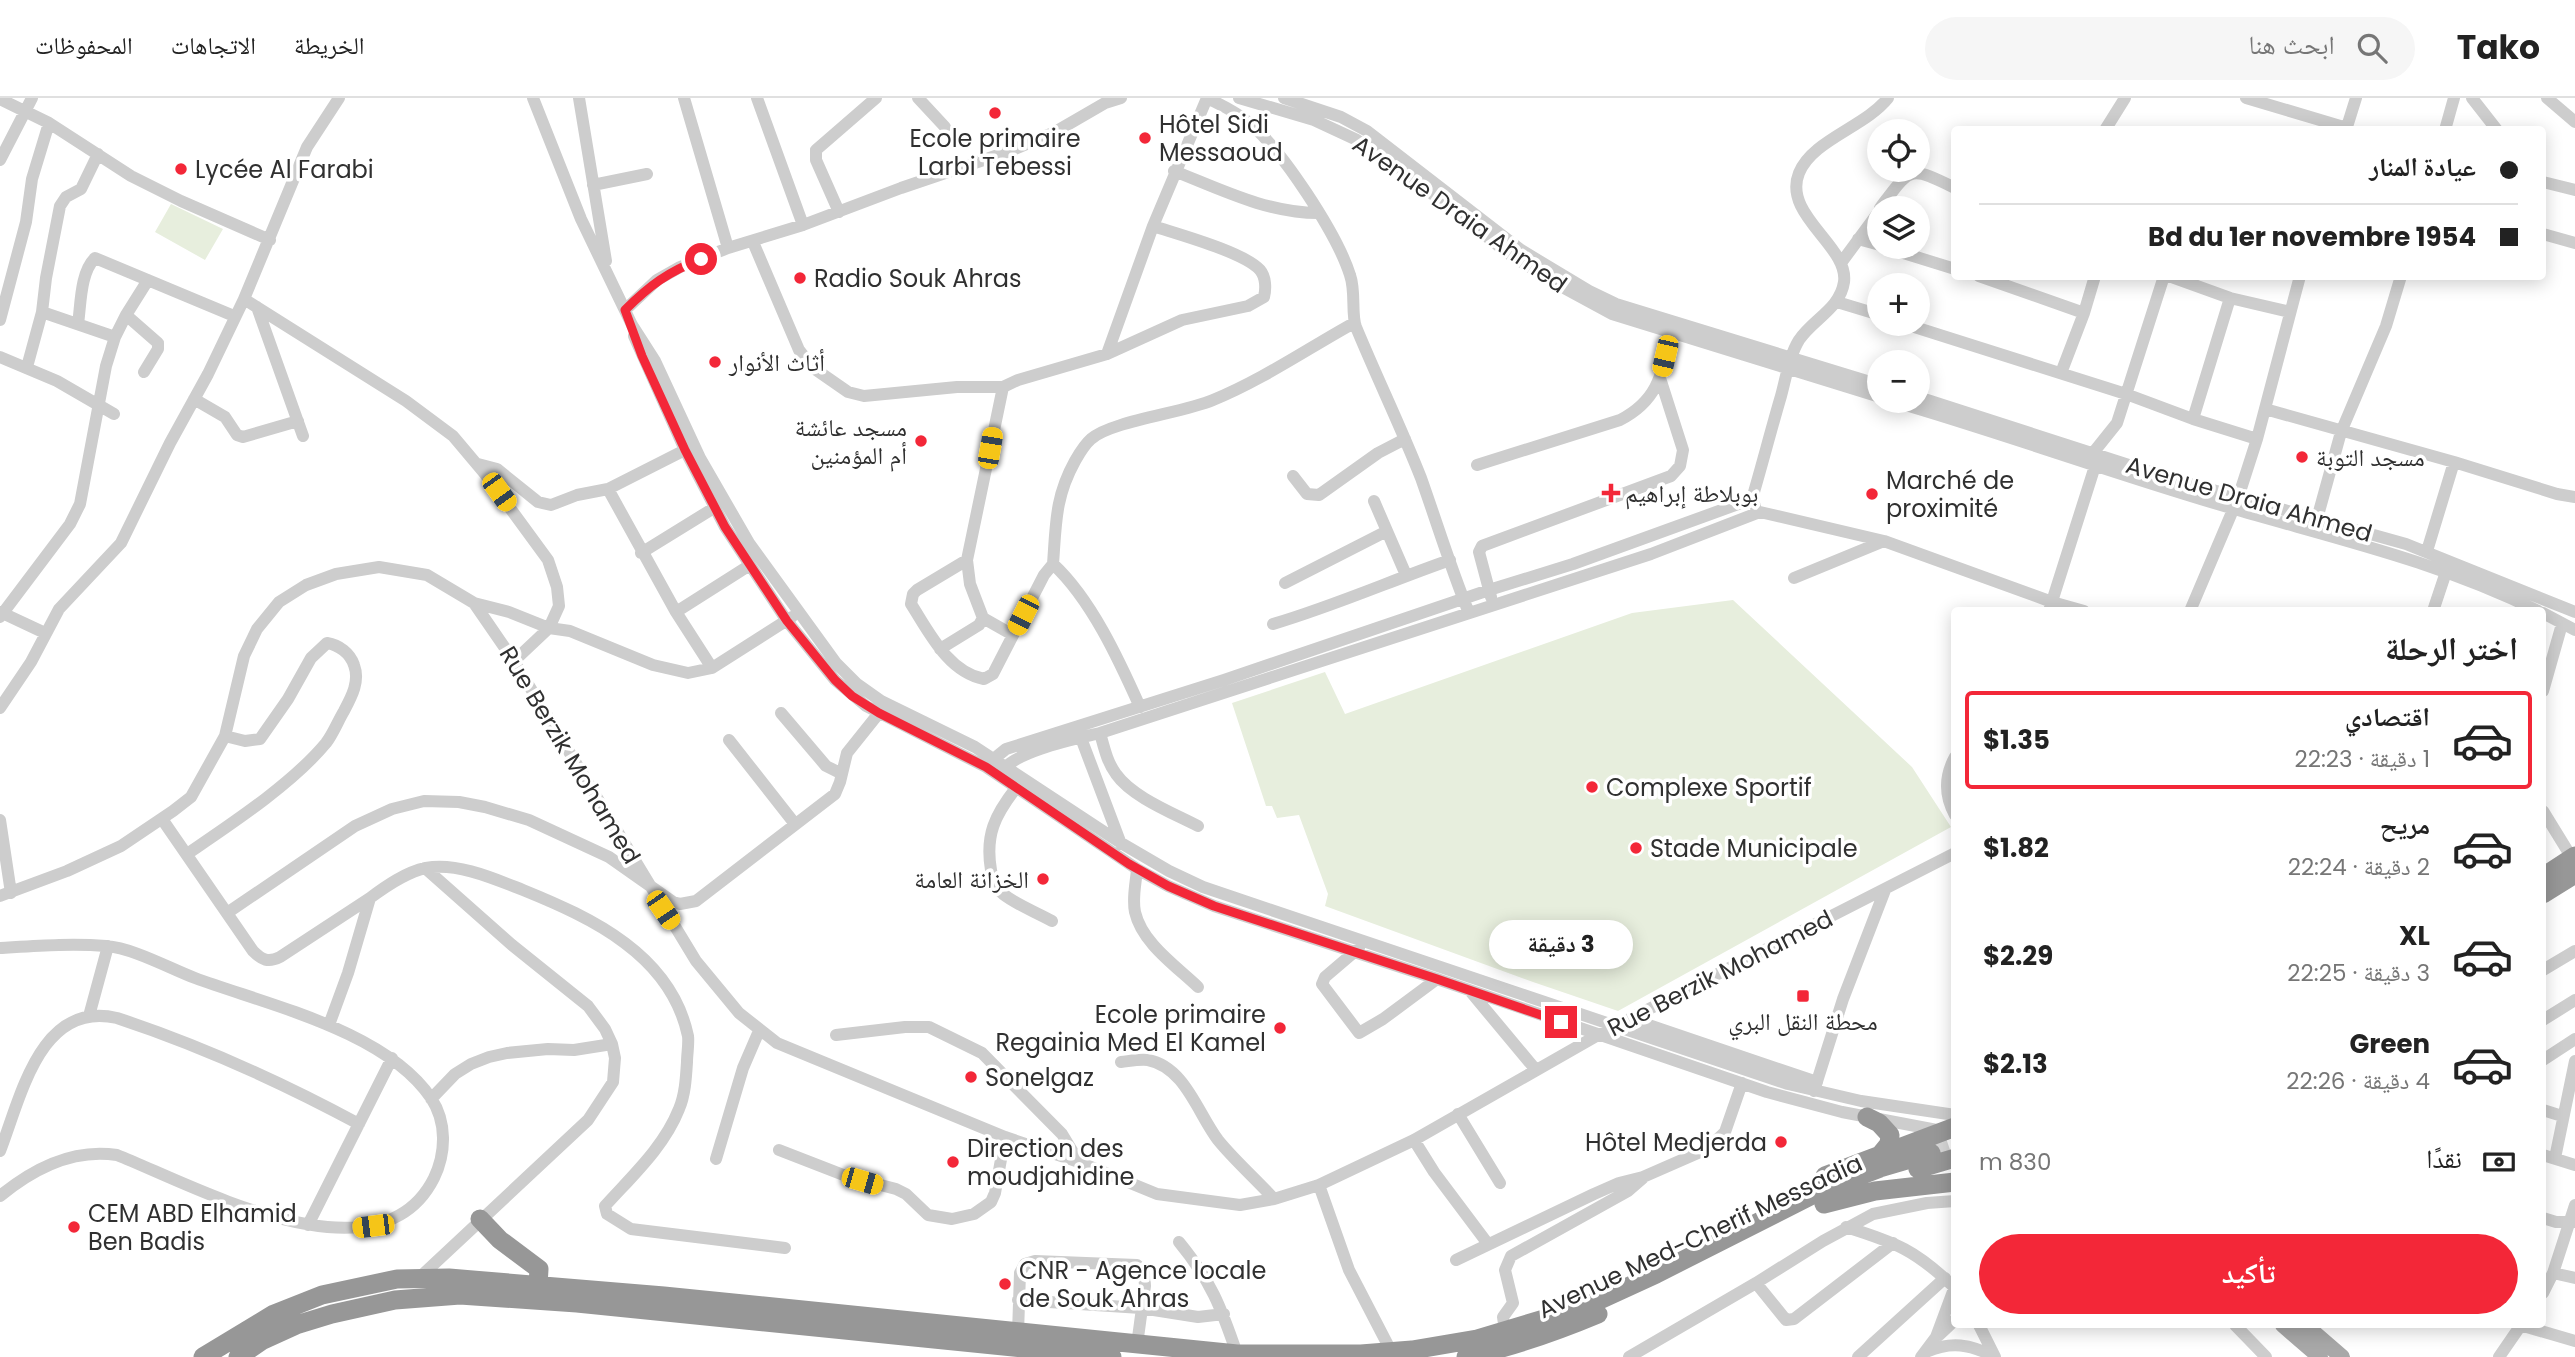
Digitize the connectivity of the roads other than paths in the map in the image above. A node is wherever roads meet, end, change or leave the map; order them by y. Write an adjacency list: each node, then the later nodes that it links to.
1 (32, 98): 22 (street)
2 (340, 98): 48 (street)
3 (533, 98): 56 (street)
4 (579, 98): 36 (street)
5 (684, 98): 52 (street)
6 (757, 98): 43 (street)
7 (876, 98): 41 (street)
8 (918, 98): 30 (street)
9 (1121, 98): 21 (street)
10 (1207, 98): 33 (street); 42 (street)
11 (1239, 98): 39 (street, Avenue Draia Ahmed)
12 (1284, 98): 39 (street, Avenue Draia Ahmed)
13 (1888, 98): 54 (street)
14 (2125, 98): 25 (street)
15 (2246, 98): 26 (street)
16 (2356, 98): 27 (street)
17 (2454, 98): 28 (street)
18 (2472, 98): 29 (street)
19 (2547, 98): 23 (street)
20 (0, 99): 22 (street)
21 (1103, 101): 41 (street)
22 (24, 111): 24 (street); 32 (street)
23 (2575, 122)
24 (49, 123): 31 (street); 57 (street)
25 (2108, 126)
26 (2336, 126)
27 (2347, 126)
28 (2446, 126)
29 (2494, 126)
30 (945, 127)
31 (98, 155): 48 (street); 70 (street)
32 (0, 160)
33 (1174, 171): 42 (street); 44 (street)
34 (647, 174): 36 (street)
35 (2546, 183): 38 (street)
36 (593, 185): 56 (street)
37 (1951, 186): 40 (street)
38 (2575, 190)
39 (1440, 194): 81 (street, Avenue Draia Ahmed); 85 (street, Avenue Draia Ahmed)
40 (1890, 196)
41 (839, 212): 43 (street)
42 (1318, 213): 77 (street)
43 (803, 225): 49 (street)
44 (1153, 226): 83 (street); 83 (street)
45 (1867, 227): 47 (street)
46 (2546, 235): 51 (street)
47 (1858, 239): 50 (street); 54 (street)
48 (270, 240): 66 (street)
49 (752, 242): 52 (street); 92 (street)
50 (1867, 242)
51 (2575, 243)
52 (728, 248): 69 (street)
53 (1923, 259): 55 (street)
54 (1841, 263): 67 (street)
55 (1951, 268)
56 (606, 269): 69 (street)
57 (6, 272): 76 (street)
58 (148, 279): 74 (street); 75 (street); 78 (street)
59 (1990, 280): 73 (street)
60 (2094, 280): 73 (street)
61 (2163, 280): 94 (street)
62 (2180, 280): 65 (street)
63 (2299, 280): 72 (street)
64 (2400, 280): 103 (street)
65 (2230, 298): 72 (street); 101 (street)
66 (244, 299): 68 (street); 75 (street)
67 (1837, 302): 71 (street); 85 (street)
68 (257, 306): 102 (street); 110 (street)
69 (625, 310): 79 (street)
70 (42, 312): 78 (street); 86 (street)
71 (1867, 312)
72 (2290, 312): 98 (street)
73 (2084, 313): 89 (street)
74 (126, 315): 82 (street); 88 (street)
75 (234, 316): 95 (street)
76 (0, 320)
77 (1354, 323): 105 (street); 127 (street)
78 (78, 324): 82 (street)
79 (632, 326): 107 (street); 146 (street)
80 (1930, 332): 89 (street)
81 (1671, 333): 87 (street, Avenue Draia Ahmed); 90 (street)
82 (115, 337): 97 (street)
83 (1107, 354): 92 (street)
84 (0, 357): 86 (street)
85 (1792, 357): 87 (street); 91 (street, Avenue Draia Ahmed)
86 (27, 367): 97 (street)
87 (1788, 370): 93 (street, Avenue Draia Ahmed); 115 (street)
88 (144, 372)
89 (2061, 373): 94 (street)
90 (1660, 378): 111 (street); 133 (street)
91 (1867, 381)
92 (1003, 387): 125 (street)
93 (1867, 393)
94 (2126, 394): 101 (street); 108 (street)
95 (194, 399): 102 (street); 152 (street)
96 (1930, 401): 108 (street, Avenue Draia Ahmed)
97 (97, 405): 100 (street); 144 (street)
98 (2264, 409): 103 (street); 106 (street)
99 (1930, 412): 108 (street, Avenue Draia Ahmed)
100 (114, 414)
101 (2193, 419): 106 (street)
102 (298, 421): 104 (street)
103 (2341, 432): 109 (street); 120 (street)
104 (303, 436)
105 (1405, 439): 112 (street); 126 (street)
106 (2257, 439): 117 (street)
107 (685, 450): 113 (street); 118 (street)
108 (2094, 460): 117 (street, Avenue Draia Ahmed); 137 (street)
109 (2454, 462): 114 (street); 123 (street)
110 (476, 463): 113 (street); 150 (street)
111 (1477, 465)
112 (1293, 476)
113 (608, 489): 124 (street)
114 (2575, 497)
115 (1752, 499): 119 (street); 133 (street)
116 (1374, 501): 121 (street)
117 (2236, 504): 120 (street, Avenue Draia Ahmed); 129 (street, Avenue Draia Ahmed); 138 (street)
118 (714, 508): 124 (street); 128 (street)
119 (1760, 512): 122 (street); 136 (street)
120 (2318, 519): 123 (street, Avenue Draia Ahmed)
121 (1387, 531): 130 (street); 132 (street)
122 (1884, 541): 131 (street); 137 (street)
123 (2427, 551): 142 (street, Avenue Draia Ahmed)
124 (641, 553): 141 (street)
125 (967, 560): 147 (street); 154 (street)
126 (1450, 561): 130 (street); 134 (street)
127 (1053, 564): 153 (street); 160 (street)
128 (750, 565): 141 (street); 146 (street)
129 (2446, 572): 139 (street); 140 (street, Avenue Draia Ahmed)
130 (1406, 575): 148 (street)
131 (1794, 578)
132 (1285, 583)
133 (1489, 590): 134 (street); 136 (street)
134 (1464, 599): 143 (street); 160 (street)
135 (474, 603): 150 (street); 155 (street, Rue Berzik Mohamed); 165 (street)
136 (1494, 604): 143 (street)
137 (2050, 606)
138 (2192, 607)
139 (2434, 607)
140 (2529, 607)
141 (676, 612): 156 (street)
142 (2575, 612)
143 (1469, 613): 164 (street)
144 (1, 614): 152 (street)
145 (2546, 616): 149 (street)
146 (792, 617): 156 (street); 163 (street); 168 (street)
147 (983, 618): 153 (street); 154 (street)
148 (1273, 624)
149 (2562, 624): 151 (street); 157 (street)
150 (549, 628): 155 (street); 156 (street)
151 (2575, 630)
152 (45, 633): 159 (street)
153 (1013, 635): 154 (street)
154 (940, 649)
155 (514, 661): 186 (street, Rue Berzik Mohamed)
156 (712, 668)
157 (2546, 680)
158 (0, 686): 159 (street)
159 (11, 695): 161 (street)
160 (1140, 707): 168 (street)
161 (0, 708)
162 (781, 713): 171 (street)
163 (879, 713): 168 (street); 171 (street)
164 (1100, 733): 166 (street); 178 (street)
165 (225, 736): 175 (street); 180 (street)
166 (1082, 738): 170 (street); 179 (street)
167 (729, 740): 177 (street)
168 (989, 762): 170 (street)
169 (1951, 764): 173 (street)
170 (1002, 771): 172 (street); 179 (street)
171 (842, 774): 177 (street)
172 (1016, 788): 183 (street); 192 (street)
173 (1951, 808)
174 (2546, 816): 182 (street)
175 (162, 819): 180 (street); 189 (street)
176 (0, 820): 189 (street)
177 (795, 824): 186 (street)
178 (1198, 826)
179 (1121, 843): 183 (street); 193 (street)
180 (187, 854): 191 (street)
181 (1951, 855): 187 (street, Rue Berzik Mohamed)
182 (2574, 863): 185 (highway); 188 (highway)
183 (1133, 867): 197 (street); 200 (street)
184 (425, 868): 190 (street); 212 (street); 260 (street)
185 (2546, 876)
186 (647, 883): 191 (street); 208 (street, Rue Berzik Mohamed)
187 (1885, 890): 205 (street, Rue Berzik Mohamed); 219 (street)
188 (2546, 891)
189 (6, 895)
190 (370, 898): 191 (street); 206 (street)
191 (228, 914)
192 (1052, 921)
193 (1366, 941): 197 (street); 207 (street)
194 (108, 946): 195 (street); 203 (street); 206 (street)
195 (0, 948)
196 (2575, 951): 198 (street)
197 (1355, 952): 199 (street); 199 (street)
198 (2546, 968)
199 (1437, 979): 201 (street)
200 (1198, 986)
201 (1470, 991): 210 (street); 217 (street)
202 (2575, 1000): 204 (street)
203 (89, 1016): 225 (street); 232 (street)
204 (2546, 1018)
205 (1631, 1019): 207 (street, Rue Berzik Mohamed); 219 (street)
206 (329, 1025): 213 (street)
207 (1618, 1027): 210 (street, Rue Berzik Mohamed); 219 (street)
208 (759, 1031): 229 (street, Rue Berzik Mohamed); 236 (street)
209 (836, 1035): 238 (street)
210 (1598, 1035): 217 (street, Rue Berzik Mohamed); 218 (street)
211 (2575, 1039): 214 (street)
212 (612, 1044): 220 (street); 250 (street)
213 (392, 1058): 220 (street); 225 (street)
214 (2546, 1058)
215 (2575, 1061): 223 (street)
216 (1121, 1062): 245 (street)
217 (1536, 1070): 222 (street, Rue Berzik Mohamed)
218 (1742, 1083): 224 (street); 240 (street)
219 (1816, 1087): 226 (street)
220 (431, 1099): 253 (street)
221 (2546, 1111): 223 (street)
222 (1458, 1114): 230 (street, Rue Berzik Mohamed); 242 (street)
223 (2562, 1116): 235 (street)
224 (1867, 1117): 227 (street); 234 (highway)
225 (359, 1124): 253 (street)
226 (1951, 1130)
227 (1951, 1131)
228 (1951, 1132): 234 (highway)
229 (1005, 1137): 231 (street); 238 (street, Rue Berzik Mohamed)
230 (1414, 1140): 243 (street, Rue Berzik Mohamed); 258 (street)
231 (779, 1150)
232 (0, 1151)
233 (1931, 1153): 259 (highway)
234 (1880, 1155): 259 (highway)
235 (2549, 1156): 239 (street)
236 (716, 1159)
237 (1951, 1159): 247 (highway, Avenue Med-Cherif Messadia)
238 (1079, 1162): 245 (street, Rue Berzik Mohamed)
239 (2575, 1165)
240 (1643, 1178): 249 (street); 254 (street)
241 (1951, 1182): 247 (highway)
242 (1500, 1183)
243 (1319, 1185): 245 (street, Rue Berzik Mohamed); 284 (street)
244 (0, 1196): 253 (street)
245 (1274, 1199)
246 (1951, 1201): 255 (street)
247 (1824, 1204): 290 (highway, Avenue Med-Cherif Messadia)
248 (2575, 1205): 252 (street)
249 (1554, 1212): 254 (street); 258 (street)
250 (480, 1219): 263 (street); 267 (highway)
251 (2546, 1219): 252 (street)
252 (2573, 1221): 262 (street)
253 (308, 1225)
254 (1562, 1226): 279 (street)
255 (1846, 1227): 257 (street); 265 (street)
256 (1179, 1242): 271 (street)
257 (1894, 1242): 265 (street); 266 (street)
258 (1488, 1244): 261 (street)
259 (1713, 1244): 279 (highway)
260 (785, 1248)
261 (1456, 1260)
262 (2553, 1273): 264 (street); 268 (street)
263 (419, 1278): 267 (highway); 287 (highway)
264 (2575, 1278)
265 (1756, 1283): 291 (street)
266 (1951, 1284): 281 (street); 292 (street)
267 (538, 1286): 280 (highway)
268 (2546, 1287)
269 (1018, 1300): 270 (street); 270 (street); 280 (street)
270 (1142, 1308): 271 (street); 283 (street)
271 (1224, 1314): 285 (street)
272 (1951, 1324): 281 (street)
273 (1980, 1328): 293 (street)
274 (2238, 1328): 294 (street)
275 (2286, 1328): 295 (main road)
276 (2308, 1328): 296 (main road)
277 (2519, 1328): 297 (street)
278 (2531, 1328): 282 (street)
279 (1505, 1331): 284 (highway)
280 (1018, 1333): 283 (highway)
281 (1936, 1337): 286 (street)
282 (2575, 1341)
283 (1137, 1345): 285 (highway)
284 (1391, 1352): 285 (highway)
285 (1237, 1354)
286 (1924, 1355): 293 (street)
287 (203, 1357)
288 (238, 1357): 289 (highway)
289 (1112, 1357)
290 (1466, 1357)
291 (1629, 1357)
292 (1858, 1357)
293 (1995, 1357)
294 (2266, 1357)
295 (2319, 1357)
296 (2342, 1357)
297 (2499, 1357)

